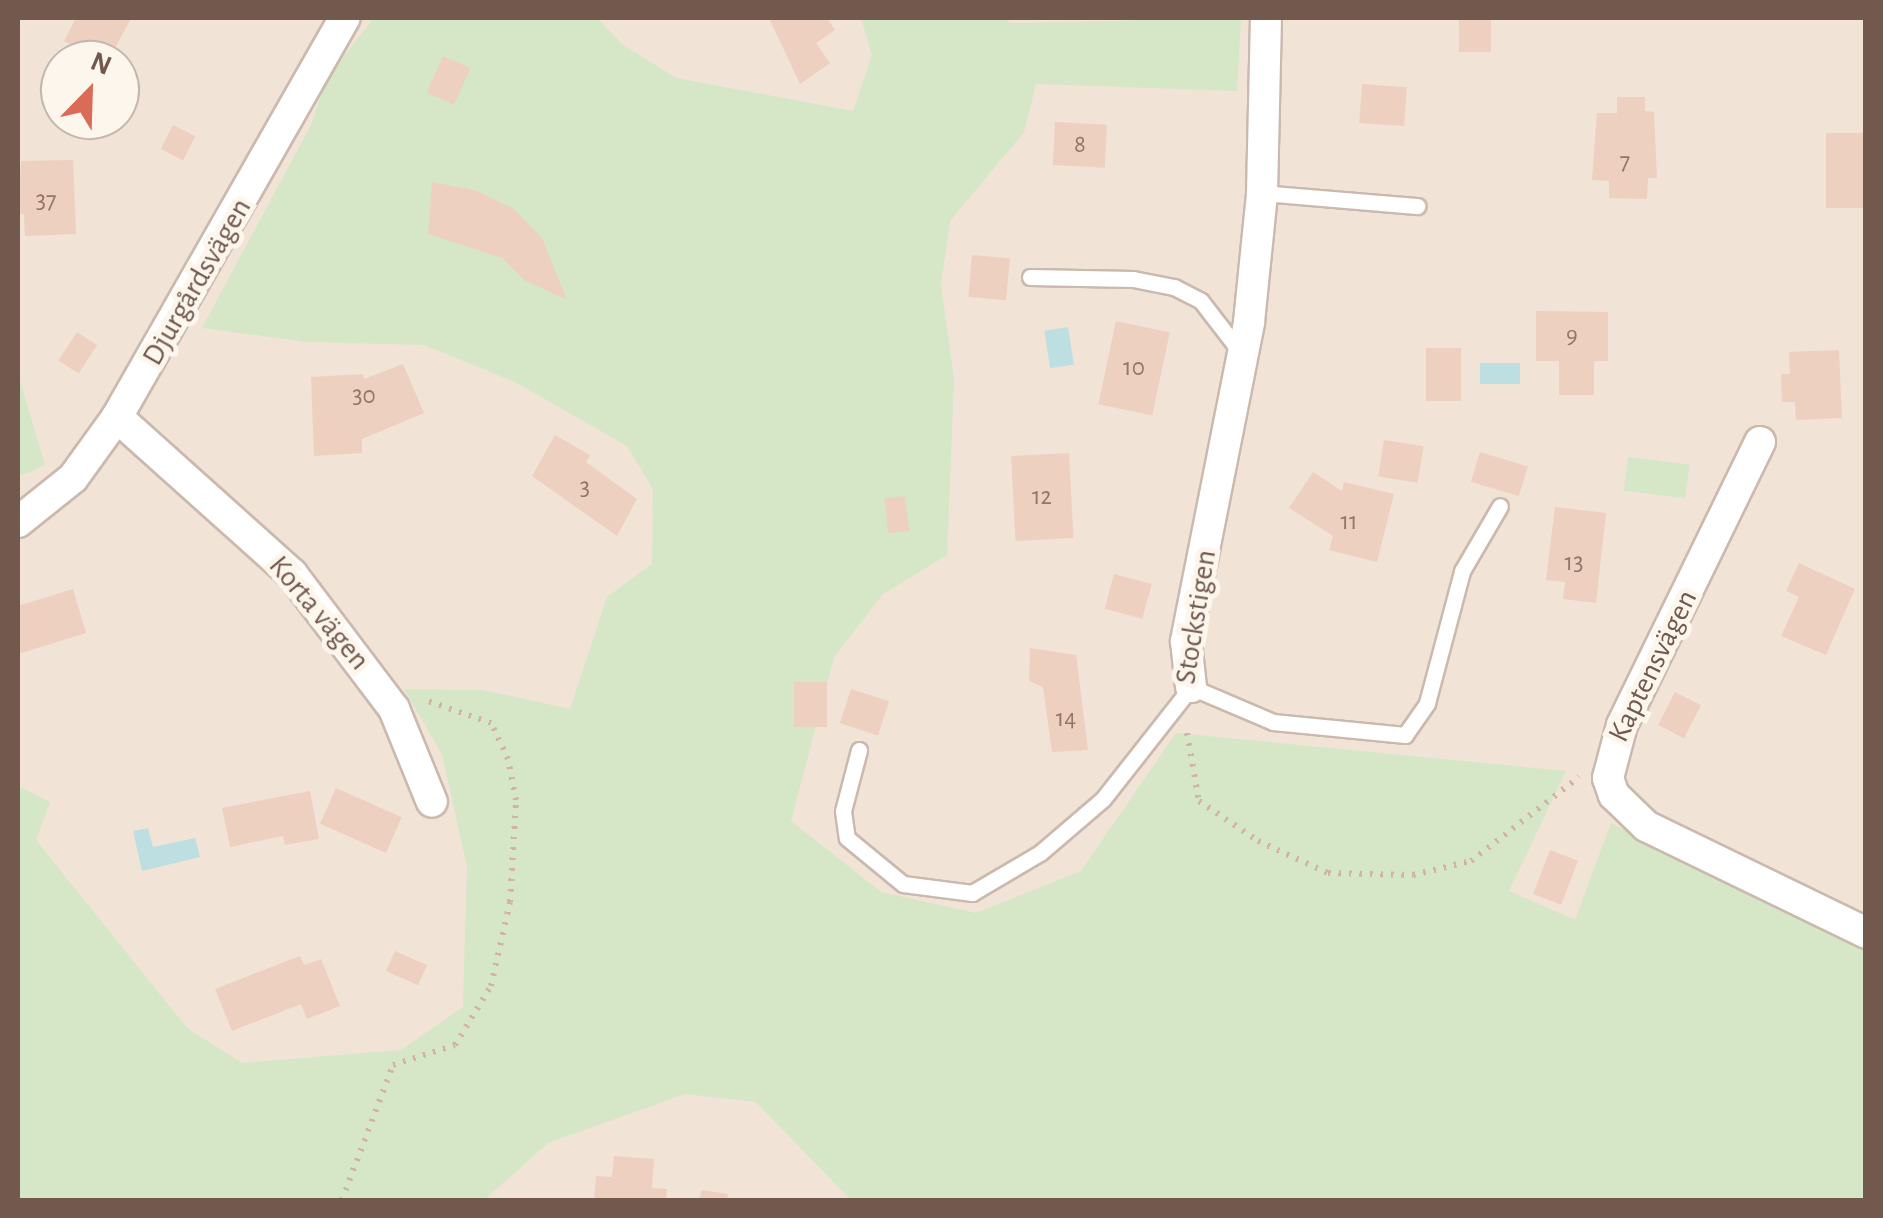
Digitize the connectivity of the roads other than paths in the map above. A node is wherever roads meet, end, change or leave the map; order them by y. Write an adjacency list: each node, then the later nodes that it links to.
1 (345, 18): 7 (street, Djurgårdsvägen)
2 (1266, 18): 3 (street, Stockstigen)
3 (1262, 193): 4 (lane); 6 (street, Stockstigen)
4 (1417, 206)
5 (1030, 277): 6 (lane)
6 (1243, 356): 11 (street, Stockstigen)
7 (117, 416): 10 (street, Djurgårdsvägen); 13 (street, Korta vägen)
8 (1760, 442): 14 (street, Kaptensvägen)
9 (1500, 506): 11 (lane)
10 (18, 522)
11 (1191, 687): 12 (lane, Stockstigen)
12 (860, 750)
13 (432, 802)
14 (1866, 933)

